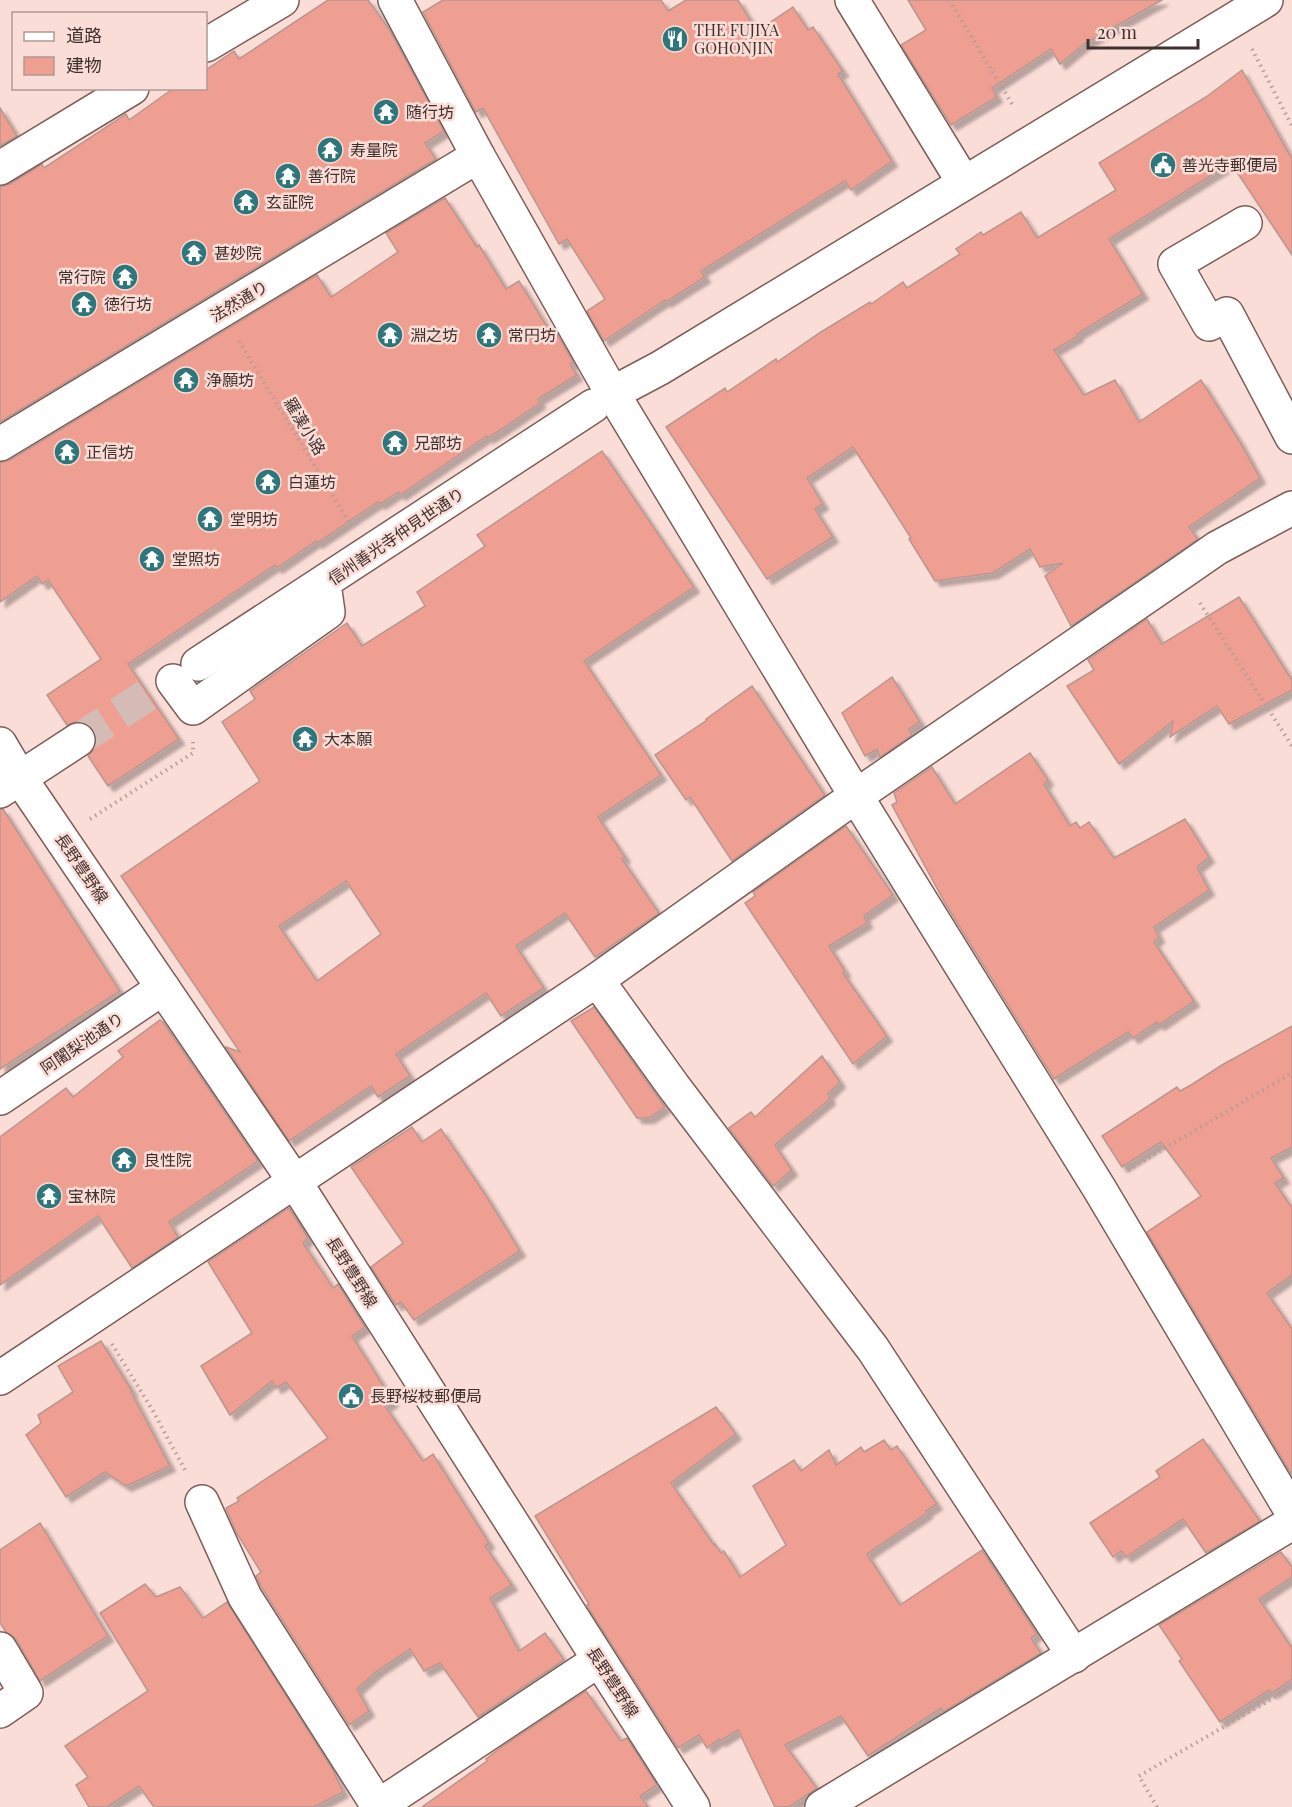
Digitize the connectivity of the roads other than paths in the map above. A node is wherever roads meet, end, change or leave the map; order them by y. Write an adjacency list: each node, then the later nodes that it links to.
1 (282, 0): 5 (street)
2 (395, 0): 7 (street)
3 (852, 0): 9 (street)
4 (1266, 0): 9 (street, 信州善光寺仲見世通り)
5 (207, 44)
6 (129, 90): 8 (street)
7 (478, 156): 11 (street); 13 (street, 法然通り)
8 (0, 168)
9 (964, 183): 11 (street, 信州善光寺仲見世通り)
10 (1245, 223): 12 (street)
11 (603, 400): 15 (street, 信州善光寺仲見世通り); 19 (street)
12 (1292, 437)
13 (0, 444)
14 (1292, 508): 19 (street)
15 (324, 584): 15 (street, 信州善光寺仲見世通り)
16 (78, 740): 18 (street)
17 (0, 744): 18 (street, 長野豊野線)
18 (10, 784): 21 (street, 長野豊野線)
19 (856, 796): 20 (street); 26 (street)
20 (597, 980): 23 (street); 29 (street)
21 (163, 988): 22 (street, 阿闍梨池通り); 23 (street, 長野豊野線)
22 (0, 1098)
23 (295, 1182): 24 (street); 30 (street, 長野豊野線)
24 (0, 1378)
25 (202, 1502): 32 (street)
26 (1292, 1512)
27 (1292, 1523): 29 (street)
28 (0, 1649): 31 (street)
29 (1074, 1656): 34 (street)
30 (599, 1660): 32 (street); 33 (street, 長野豊野線)
31 (0, 1711)
32 (378, 1807)
33 (693, 1807)
34 (822, 1807)

